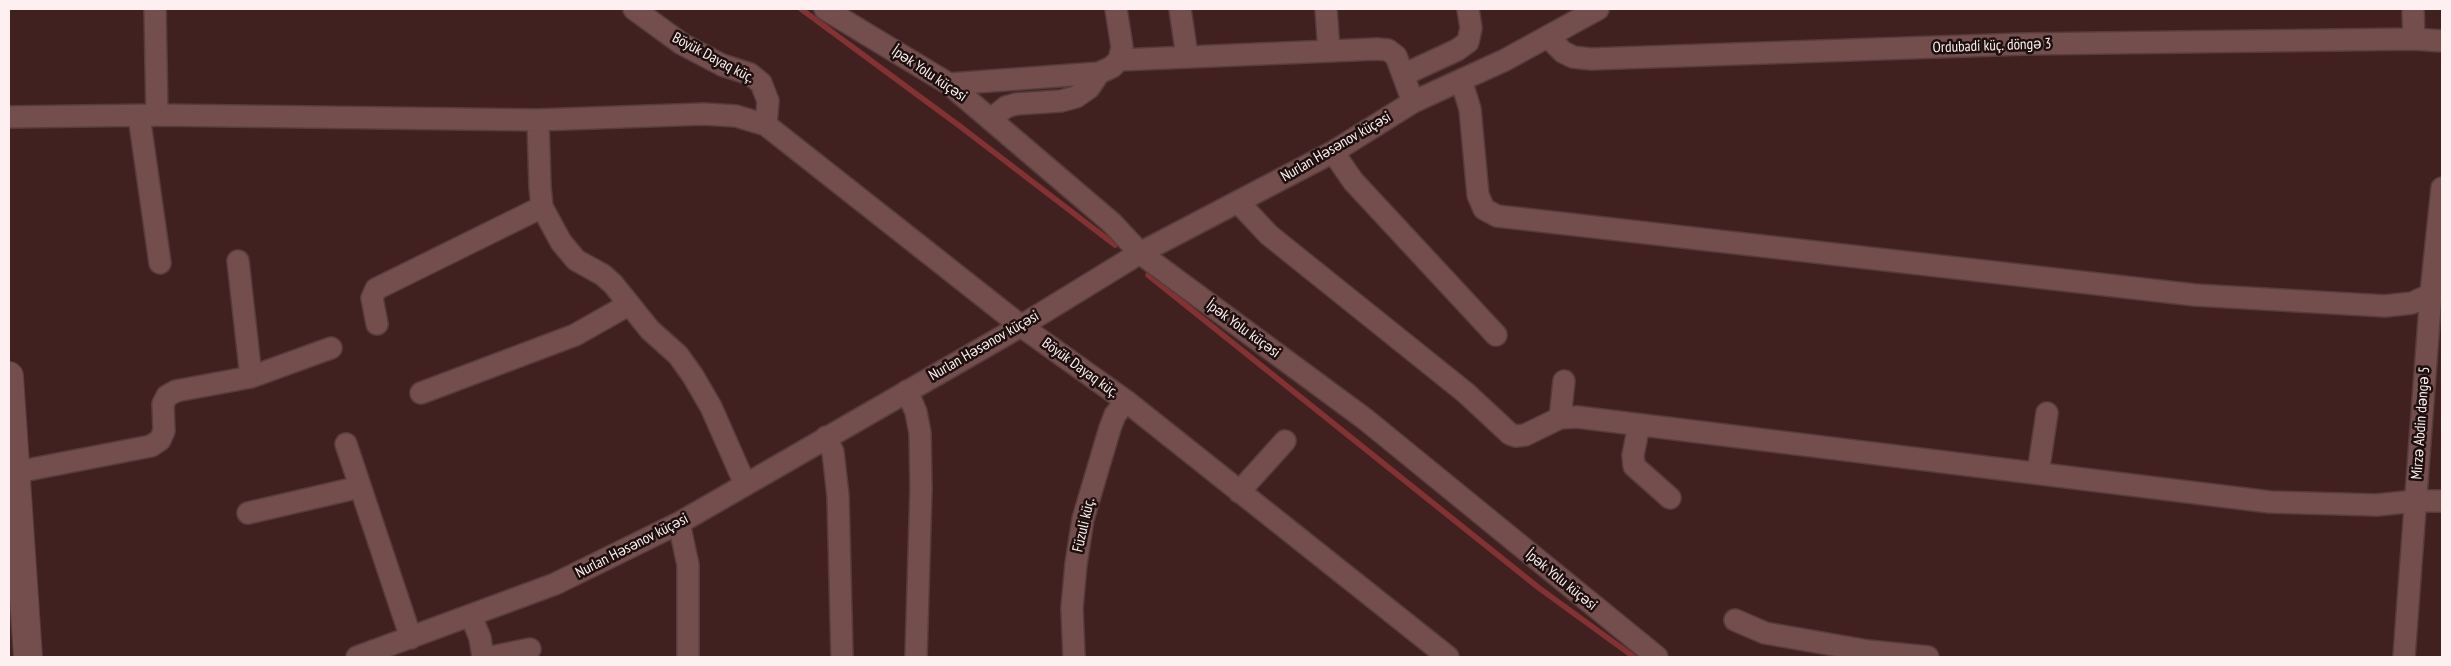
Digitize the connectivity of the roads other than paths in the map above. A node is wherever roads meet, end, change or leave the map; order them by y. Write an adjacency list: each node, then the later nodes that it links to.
1 (155, 9): 21 (street)
2 (634, 9): 25 (street, Böyük Dayaq küç.)
3 (825, 9): 19 (street, İpək Yolu küçəsi)
4 (1116, 9): 15 (street)
5 (1180, 9): 14 (street)
6 (1326, 9): 13 (street)
7 (1468, 9): 17 (street)
8 (1598, 9): 10 (street, Nurlan Həsənov küçəsi)
9 (2413, 9): 11 (street)
10 (1549, 38): 11 (street, Ordubadi küç. döngə 3); 18 (street, Nurlan Həsənov küçəsi)
11 (2414, 39): 12 (street, Ordubadi küç. döngə 3)
12 (2442, 41)
13 (1329, 51): 14 (street); 17 (street)
14 (1187, 56): 15 (street)
15 (1119, 60): 16 (street)
16 (1099, 74): 19 (street); 23 (street)
17 (1403, 75): 20 (street)
18 (1461, 80): 20 (street, Nurlan Həsənov küçəsi); 33 (street)
19 (949, 84): 23 (street, İpək Yolu küçəsi)
20 (1413, 102): 26 (street, Nurlan Həsənov küçəsi)
21 (148, 116): 22 (street); 24 (street); 32 (street)
22 (9, 117)
23 (991, 118): 30 (street, İpək Yolu küçəsi)
24 (538, 120): 25 (street); 29 (street)
25 (766, 125): 36 (street, Böyük Dayaq küç.)
26 (1333, 152): 28 (street, Nurlan Həsənov küçəsi); 37 (street)
27 (2442, 188): 33 (street, Mirzə Abdin dəngə 5)
28 (1238, 202): 30 (street, Nurlan Həsənov küçəsi); 46 (street)
29 (542, 207): 34 (street); 35 (street)
30 (1140, 253): 36 (street, Nurlan Həsənov küçəsi); 74 (street, İpək Yolu küçəsi)
31 (238, 261): 40 (street)
32 (160, 263)
33 (2437, 291): 57 (street, Mirzə Abdin dəngə 5)
34 (628, 305): 43 (street); 53 (street)
35 (377, 324)
36 (1021, 326): 42 (street, Nurlan Həsənov küçəsi); 44 (street, Böyük Dayaq küç.)
37 (1496, 335)
38 (332, 348): 40 (street)
39 (9, 376): 51 (street)
40 (251, 377): 51 (street)
41 (1564, 381): 46 (street)
42 (907, 391): 48 (street, Nurlan Həsənov küçəsi); 71 (street)
43 (421, 393)
44 (1126, 401): 55 (street, Böyük Dayaq küç.); 72 (street, Füzuli küç.)
45 (2047, 413): 52 (street)
46 (1560, 418): 47 (street)
47 (1639, 425): 52 (street); 56 (street)
48 (826, 437): 53 (street, Nurlan Həsənov küçəsi); 70 (street)
49 (1285, 441): 55 (street)
50 (346, 444): 54 (street)
51 (17, 472): 65 (street)
52 (2038, 473): 57 (street)
53 (745, 484): 60 (street, Nurlan Həsənov küçəsi)
54 (360, 487): 59 (street); 63 (street)
55 (1239, 492): 73 (street, Böyük Dayaq küç.)
56 (1670, 498)
57 (2415, 501): 58 (street); 76 (street, Mirzə Abdin dəngə 5)
58 (2442, 501)
59 (248, 513)
60 (679, 523): 61 (street, Nurlan Həsənov küçəsi); 69 (street)
61 (471, 616): 63 (street, Nurlan Həsənov küçəsi); 67 (street)
62 (1735, 620): 75 (street)
63 (411, 638): 66 (street, Nurlan Həsənov küçəsi)
64 (530, 649): 68 (street)
65 (28, 657)
66 (357, 657)
67 (483, 657)
68 (491, 657)
69 (688, 657)
70 (842, 657)
71 (916, 657)
72 (1074, 657)
73 (1448, 657)
74 (1657, 657)
75 (1928, 657)
76 (2404, 657)

